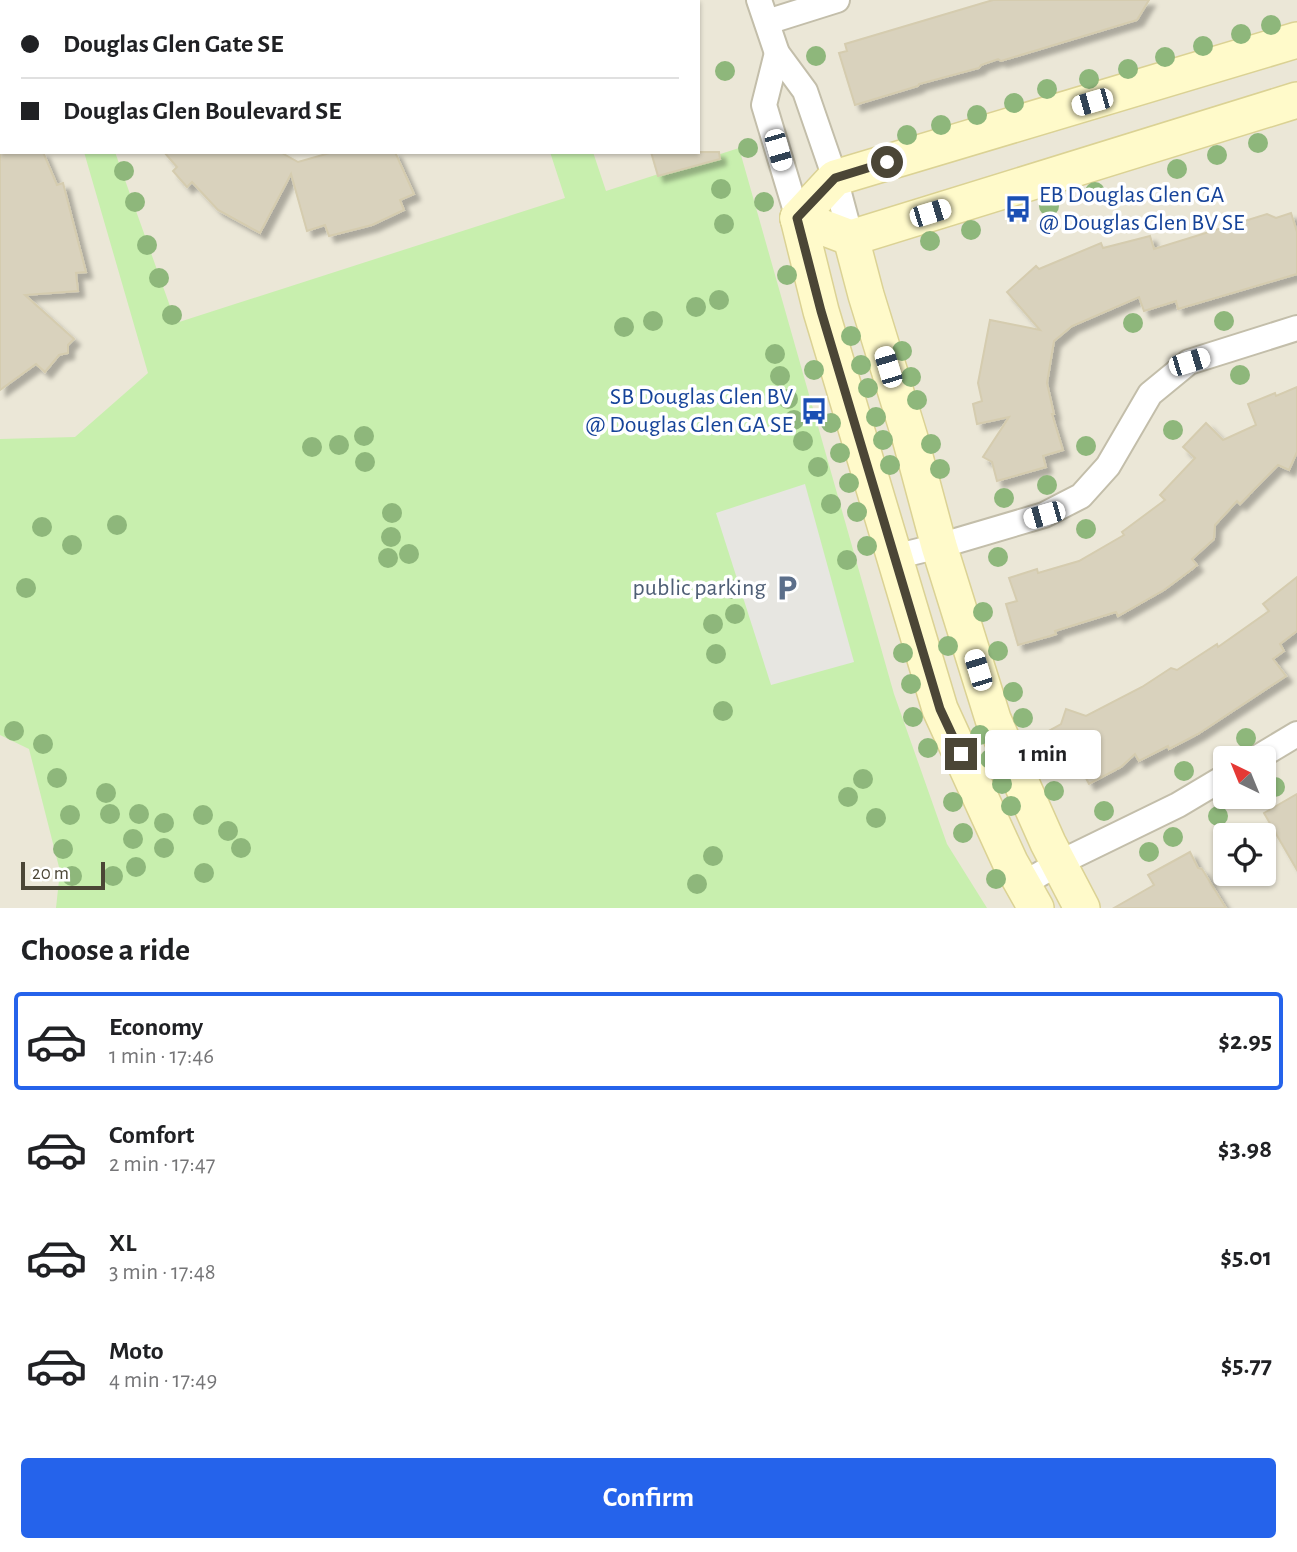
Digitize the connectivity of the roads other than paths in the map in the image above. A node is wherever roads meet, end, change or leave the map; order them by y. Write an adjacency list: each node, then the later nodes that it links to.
1 (837, 0): 2 (street)
2 (763, 11): 4 (street)
3 (1297, 40): 6 (street)
4 (777, 53): 6 (street); 7 (street)
5 (1297, 100): 8 (street)
6 (835, 178): 7 (street); 8 (street)
7 (797, 218): 8 (street); 11 (street)
8 (851, 238): 10 (street)
9 (1297, 328): 10 (street)
10 (939, 546): 11 (street); 15 (street)
11 (894, 557): 16 (street)
12 (1297, 734): 13 (street)
13 (1276, 747)
14 (1213, 784): 15 (street)
15 (1059, 863): 16 (street); 17 (street)
16 (1029, 896)
17 (1082, 908)

